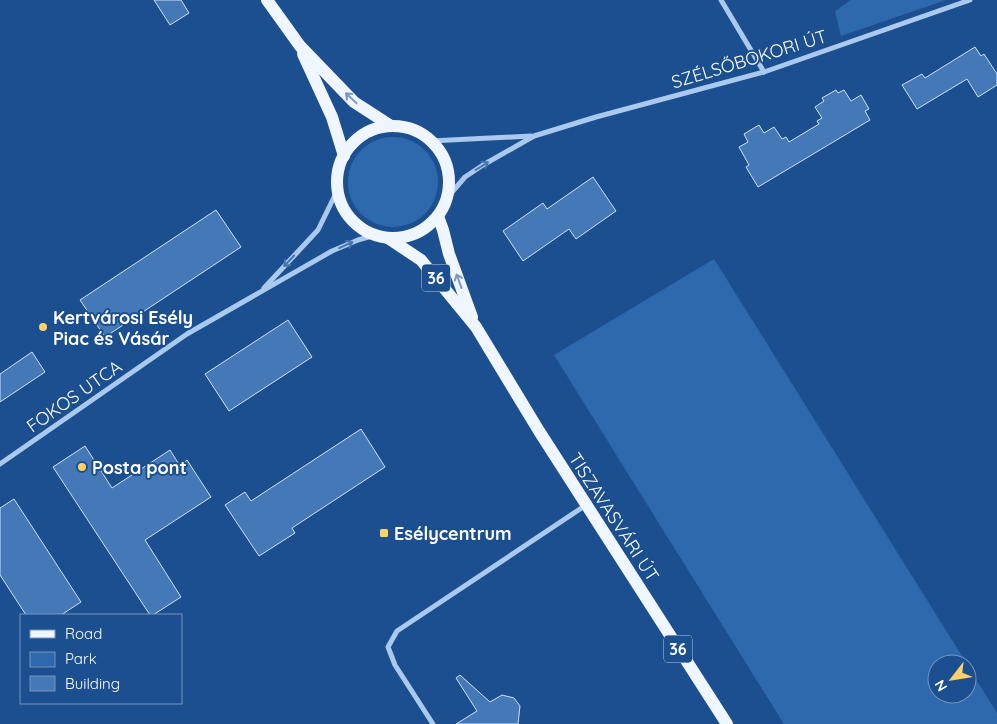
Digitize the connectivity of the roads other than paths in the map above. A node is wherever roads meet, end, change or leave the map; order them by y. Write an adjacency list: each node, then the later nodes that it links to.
1 (266, 0): 4 (main road, 36)
2 (720, 0): 5 (street)
3 (970, 0): 5 (street, SZÉLSŐBOKORI ÚT)
4 (300, 46): 6 (main road, 36, one-way to 4); 9 (main road, 36)
5 (764, 72): 7 (street, SZÉLSŐBOKORI ÚT)
6 (391, 126): 8 (main road, 36); 9 (main road, 36)
7 (534, 136): 8 (street); 11 (street, one-way to 7)
8 (430, 141): 11 (main road, 36)
9 (344, 156): 10 (main road, 36)
10 (338, 189): 13 (main road, 36); 15 (street, one-way to 15)
11 (447, 198): 12 (main road, 36)
12 (438, 216): 14 (main road, 36); 16 (main road, 36, one-way to 12)
13 (374, 235): 14 (main road, 36); 15 (street, FOKOS UTCA, one-way to 13)
14 (388, 238): 16 (main road, 36)
15 (261, 292): 17 (street, FOKOS UTCA)
16 (476, 327): 18 (main road, TISZAVASVÁRI ÚT / 36)
17 (0, 464)
18 (586, 505): 19 (street); 20 (main road, TISZAVASVÁRI ÚT / 36)
19 (433, 724)
20 (727, 724)

